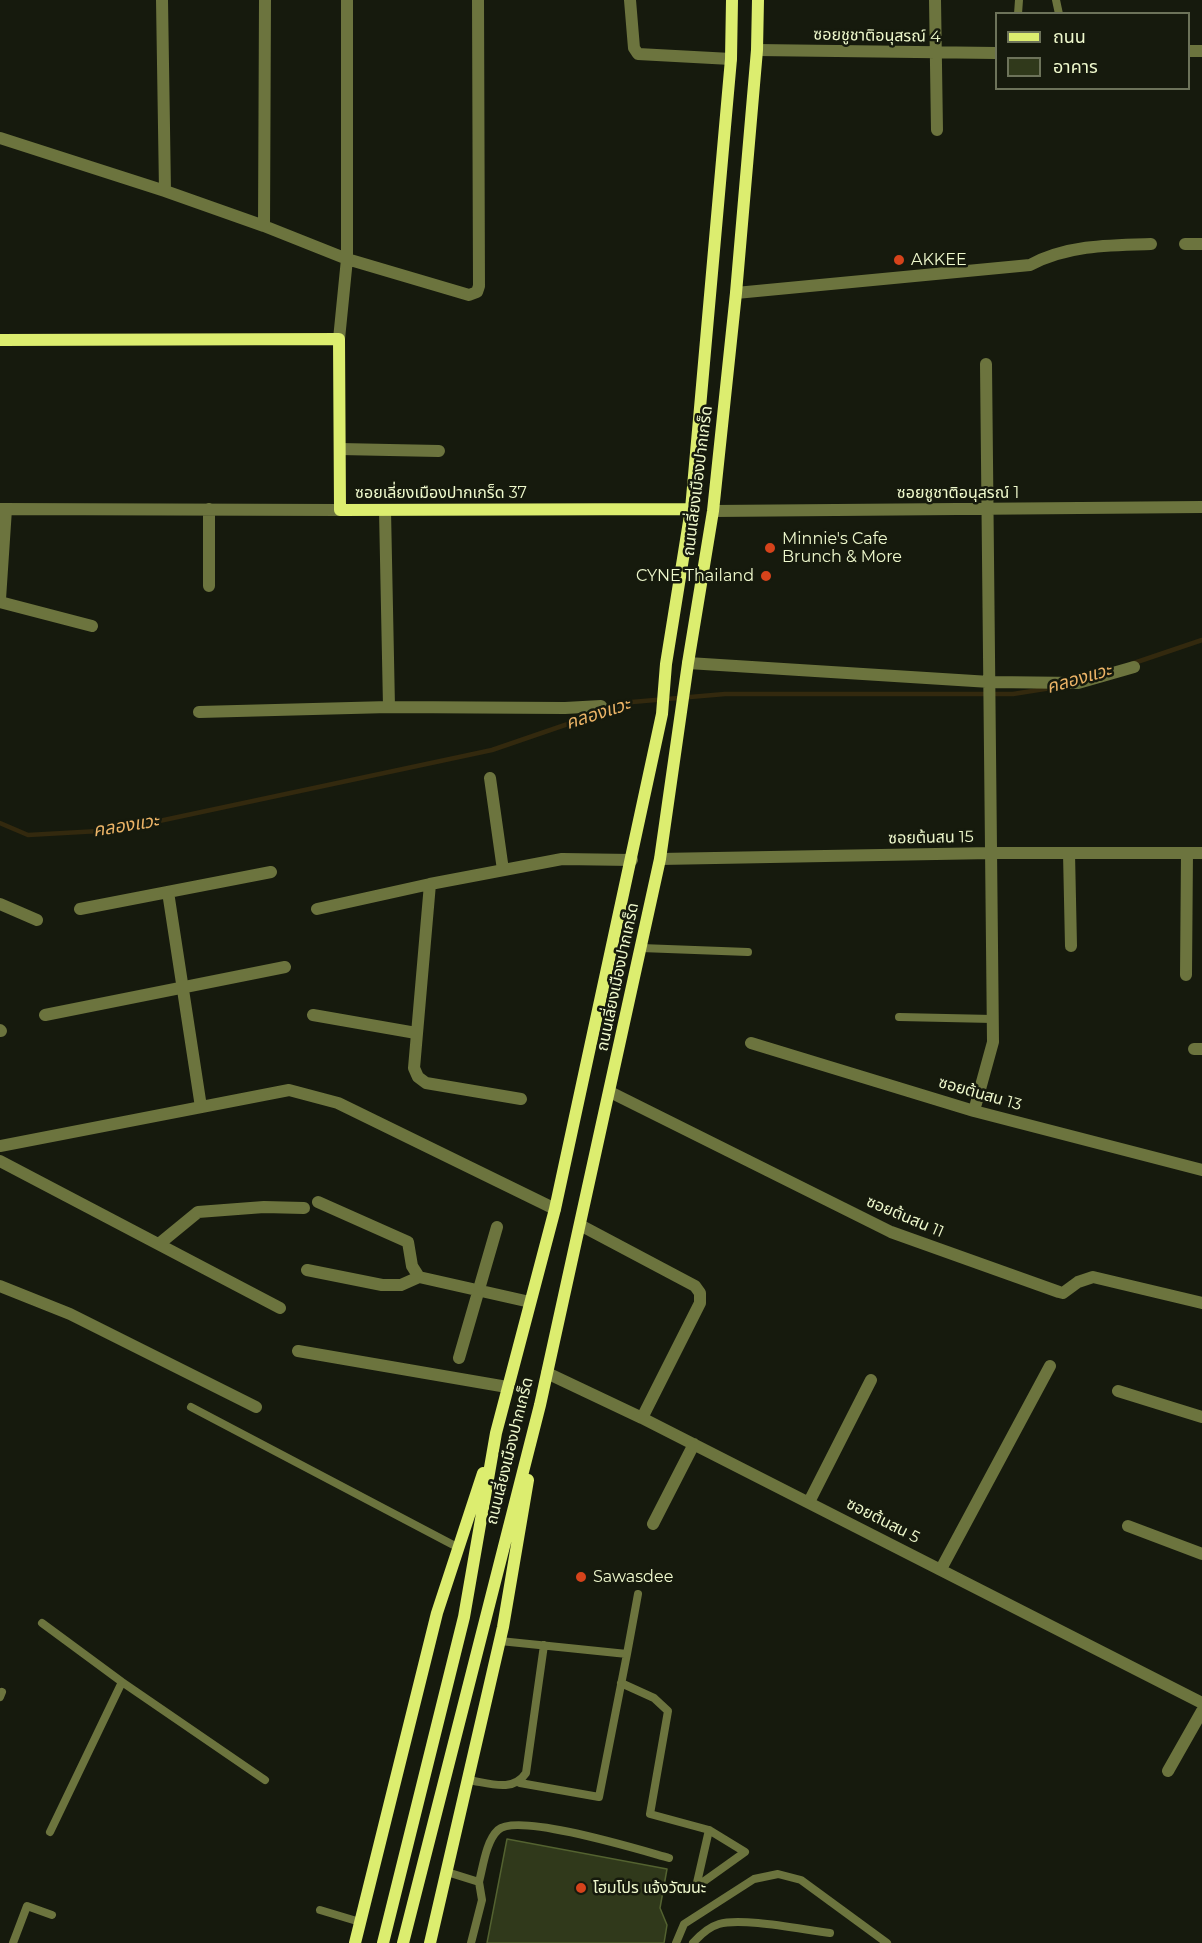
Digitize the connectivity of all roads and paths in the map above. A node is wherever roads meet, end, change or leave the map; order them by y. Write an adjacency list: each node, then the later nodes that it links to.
1 (162, 0): 15 (street)
2 (265, 0): 16 (street)
3 (347, 0): 20 (street)
4 (478, 0): 20 (street)
5 (630, 0): 12 (street)
6 (732, 0): 12 (main road, ถนนเลี่ยงเมืองปากเกร็ด)
7 (758, 0): 9 (main road, ถนนเลี่ยงเมืองปากเกร็ด)
8 (935, 0): 11 (street)
9 (757, 50): 11 (street, ซอยชูชาติอนุสรณ์ 4); 21 (main road, ถนนเลี่ยงเมืองปากเกร็ด)
10 (995, 53): 11 (street, ซอยชูชาติอนุสรณ์ 4)
11 (934, 54): 13 (street)
12 (731, 59): 30 (main road, ถนนเลี่ยงเมืองปากเกร็ด)
13 (937, 130)
14 (0, 138): 15 (street)
15 (165, 191): 16 (street)
16 (264, 225): 20 (street)
17 (1151, 244): 21 (street)
18 (1185, 244): 19 (street)
19 (1202, 244)
20 (346, 259): 22 (street)
21 (736, 293): 34 (main road, ถนนเลี่ยงเมืองปากเกร็ด)
22 (339, 339): 23 (main road); 25 (main road, ซอยเลี่ยงเมืองปากเกร็ด 37)
23 (0, 340)
24 (986, 364): 33 (street)
25 (340, 449): 26 (street); 31 (main road, ซอยเลี่ยงเมืองปากเกร็ด 37)
26 (439, 451)
27 (1202, 507): 33 (street, ซอยชูชาติอนุสรณ์ 1)
28 (3, 509): 29 (street); 36 (street)
29 (209, 509): 31 (street); 35 (street)
30 (691, 509): 32 (main road, ซอยเลี่ยงเมืองปากเกร็ด 37); 50 (main road, ถนนเลี่ยงเมืองปากเกร็ด)
31 (340, 510): 32 (main road, ซอยเลี่ยงเมืองปากเกร็ด 37)
32 (385, 510): 42 (street)
33 (989, 510): 34 (street, ซอยชูชาติอนุสรณ์ 1); 40 (street)
34 (713, 511): 38 (main road, ถนนเลี่ยงเมืองปากเกร็ด)
35 (209, 586)
36 (0, 601): 37 (street)
37 (92, 626)
38 (687, 665): 40 (street); 49 (main road, ถนนเลี่ยงเมืองปากเกร็ด)
39 (1134, 667): 40 (street)
40 (990, 685): 45 (street)
41 (601, 706): 42 (street)
42 (389, 707): 43 (street)
43 (199, 712)
44 (490, 778): 51 (street)
45 (991, 853): 46 (street, ซอยต้นสน 15); 49 (street, ซอยต้นสน 15); 68 (street)
46 (1069, 853): 47 (street, ซอยต้นสน 15); 59 (street)
47 (1187, 853): 48 (street, ซอยต้นสน 15); 63 (street)
48 (1202, 853)
49 (660, 859): 60 (main road, ถนนเลี่ยงเมืองปากเกร็ด)
50 (632, 860): 51 (street); 80 (main road, ถนนเลี่ยงเมืองปากเกร็ด)
51 (503, 870): 53 (street)
52 (271, 872): 54 (street)
53 (430, 884): 57 (street); 69 (street)
54 (168, 892): 56 (street); 64 (street)
55 (0, 904): 58 (street)
56 (80, 909)
57 (317, 909)
58 (37, 920)
59 (1071, 946)
60 (641, 948): 61 (lane); 71 (main road, ถนนเลี่ยงเมืองปากเกร็ด)
61 (748, 952)
62 (285, 967): 64 (street)
63 (1186, 975)
64 (183, 987): 66 (street); 73 (street)
65 (313, 1015): 69 (street)
66 (45, 1016)
67 (899, 1017): 68 (lane)
68 (993, 1019): 74 (street)
69 (416, 1033): 72 (street)
70 (751, 1043): 74 (street, ซอยต้นสน 13)
71 (610, 1092): 81 (main road, ถนนเลี่ยงเมืองปากเกร็ด); 89 (street, ซอยต้นสน 11)
72 (520, 1099)
73 (201, 1107): 75 (street); 80 (street)
74 (974, 1111): 77 (street, ซอยต้นสน 13)
75 (0, 1146)
76 (0, 1161): 83 (street)
77 (1202, 1170)
78 (318, 1202): 85 (street)
79 (304, 1208): 83 (street)
80 (555, 1209): 88 (main road, ถนนเลี่ยงเมืองปากเกร็ด)
81 (580, 1225): 94 (main road, ถนนเลี่ยงเมืองปากเกร็ด); 102 (street)
82 (497, 1227): 87 (street)
83 (159, 1244): 90 (street)
84 (307, 1270): 85 (street)
85 (419, 1278): 87 (street)
86 (0, 1286): 100 (street)
87 (478, 1291): 88 (street); 92 (street)
88 (530, 1302): 96 (main road, ถนนเลี่ยงเมืองปากเกร็ด)
89 (1202, 1303)
90 (280, 1308)
91 (298, 1351): 96 (street)
92 (459, 1358)
93 (1050, 1366): 110 (street)
94 (547, 1373): 98 (main road, ถนนเลี่ยงเมืองปากเกร็ด); 102 (street, ซอยต้นสน 5)
95 (871, 1380): 105 (street)
96 (507, 1387): 103 (main road, ถนนเลี่ยงเมืองปากเกร็ด)
97 (1118, 1391): 101 (street)
98 (540, 1405): 113 (main road); 137 (main road, ถนนเลี่ยงเมืองปากเกร็ด)
99 (191, 1407): 108 (lane)
100 (256, 1407)
101 (1202, 1417)
102 (642, 1418): 104 (street, ซอยต้นสน 5)
103 (496, 1433): 108 (main road); 136 (main road, ถนนเลี่ยงเมืองปากเกร็ด)
104 (694, 1444): 105 (street, ซอยต้นสน 5); 106 (street)
105 (809, 1502): 110 (street, ซอยต้นสน 5)
106 (653, 1524)
107 (1128, 1526): 109 (street)
108 (459, 1548): 131 (main road)
109 (1202, 1554)
110 (941, 1569): 118 (street, ซอยต้นสน 5)
111 (638, 1594): 115 (lane)
112 (42, 1623): 116 (lane)
113 (500, 1641): 114 (lane); 122 (main road)
114 (544, 1645): 115 (lane); 123 (lane)
115 (627, 1654): 117 (lane)
116 (122, 1682): 121 (lane); 125 (lane)
117 (621, 1683): 123 (lane); 124 (lane)
118 (1202, 1703)
119 (1202, 1711): 120 (street)
120 (1168, 1771)
121 (265, 1780)
122 (468, 1780): 123 (lane); 127 (main road)
123 (520, 1783)
124 (709, 1830): 124 (lane)
125 (50, 1832)
126 (669, 1858): 128 (lane)
127 (447, 1872): 128 (lane); 138 (main road)
128 (479, 1882): 139 (lane)
129 (320, 1910): 131 (lane)
130 (52, 1914): 134 (lane)
131 (360, 1922): 135 (main road)
132 (830, 1933): 141 (lane)
133 (877, 1940): 140 (lane); 142 (lane)
134 (12, 1943)
135 (355, 1943)
136 (383, 1943)
137 (404, 1943)
138 (430, 1943)
139 (471, 1943)
140 (676, 1943)
141 (693, 1943)
142 (886, 1943)

